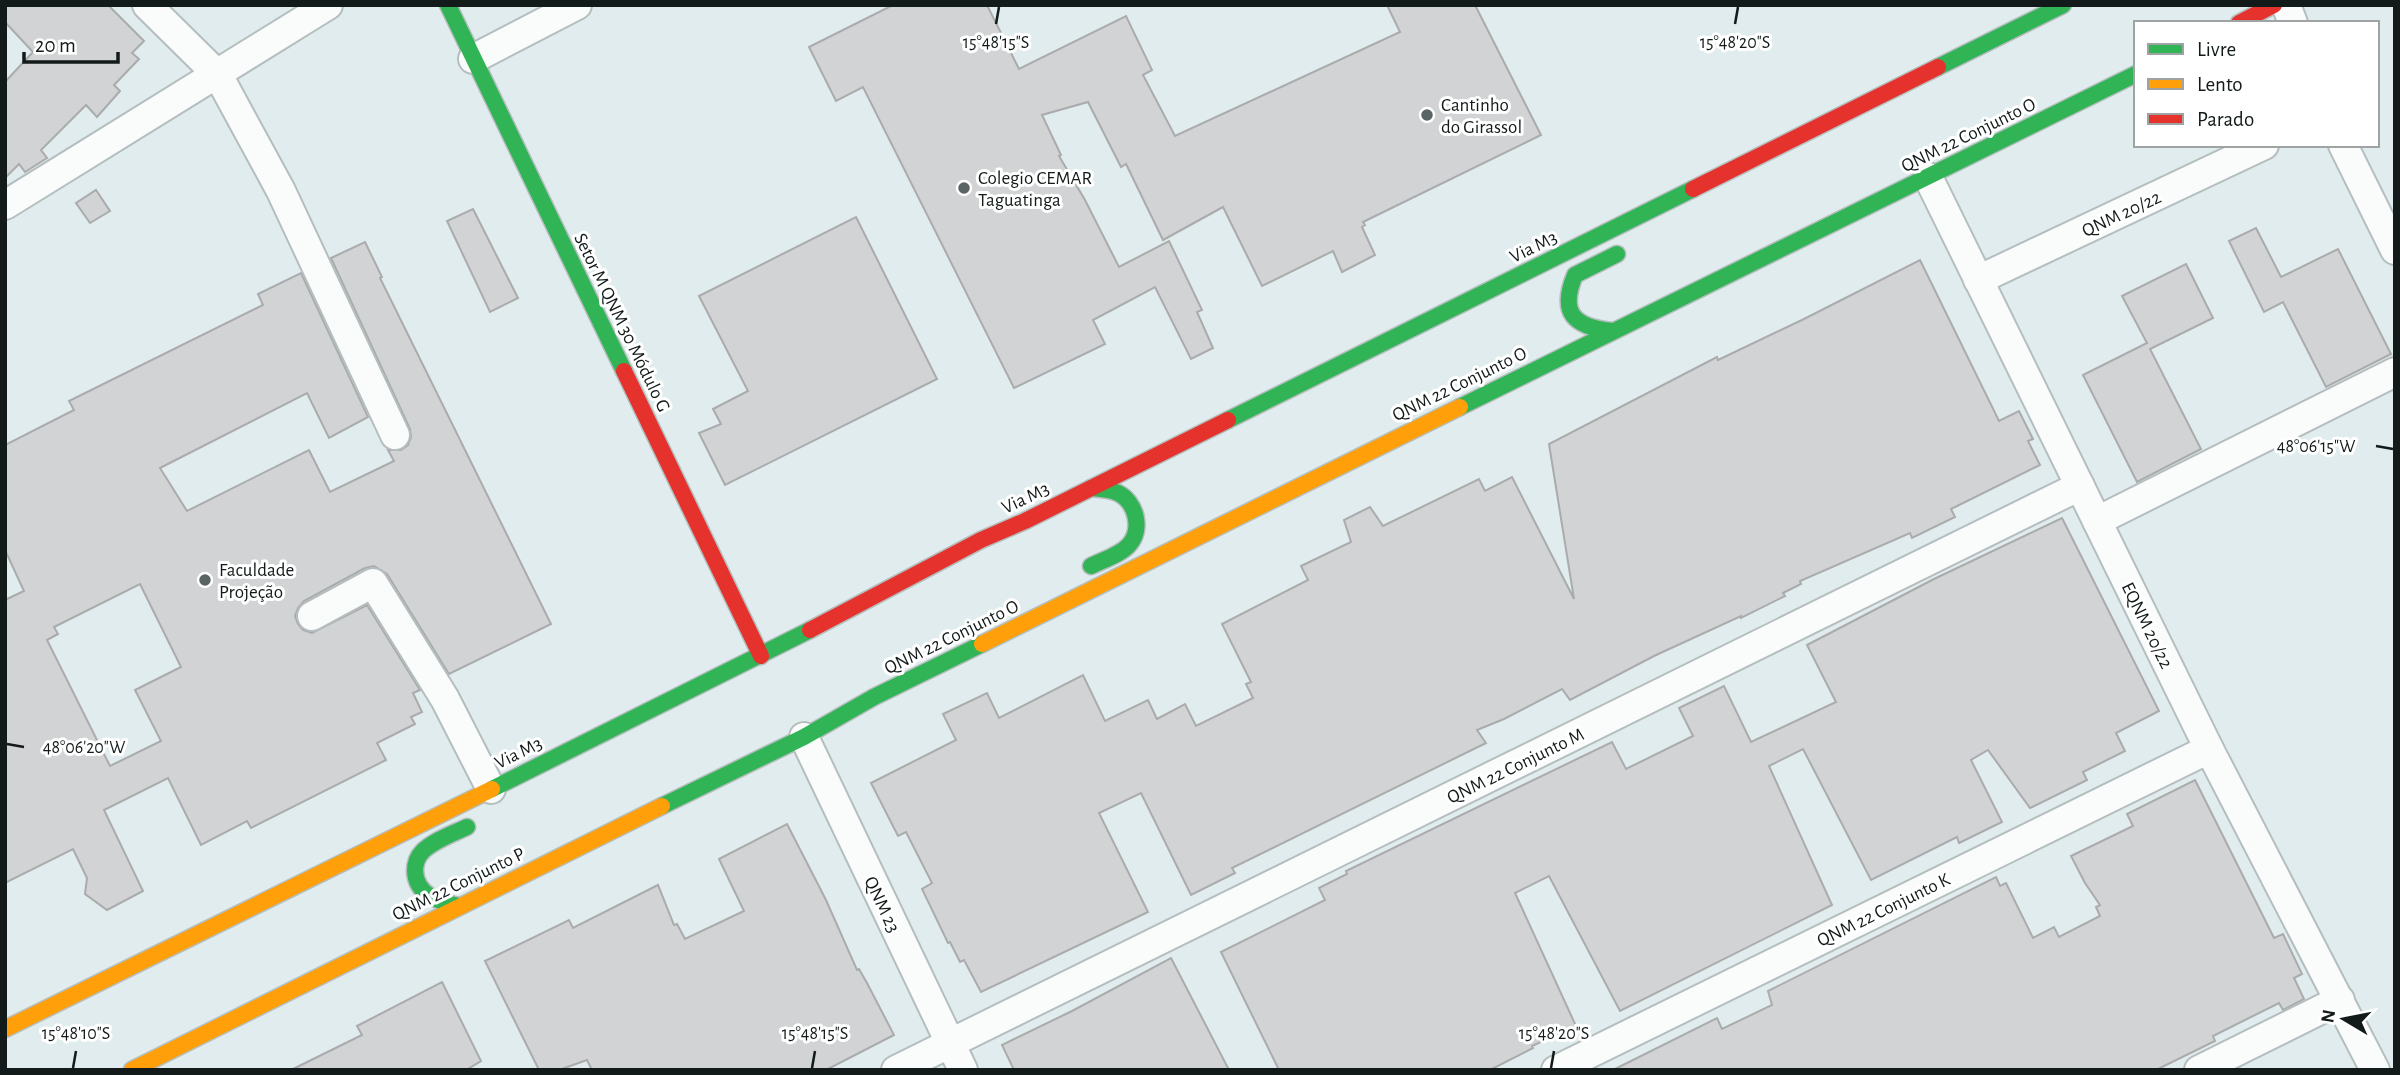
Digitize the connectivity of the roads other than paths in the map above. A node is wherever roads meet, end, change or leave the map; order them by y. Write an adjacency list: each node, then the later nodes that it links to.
1 (147, 5): 9 (street)
2 (328, 5): 9 (street)
3 (447, 5): 8 (main road, Setor M QNM 30 Módulo G)
4 (577, 5): 8 (street)
5 (2063, 5): 11 (main road, Via M3)
6 (2274, 5): 7 (main road)
7 (2243, 21)
8 (473, 59): 29 (main road, Setor M QNM 30 Módulo G)
9 (218, 75): 16 (street); 22 (street)
10 (2134, 75): 14 (main road, QNM 22 Conjunto O)
11 (1791, 142): 15 (main road); 24 (main road, Via M3)
12 (2259, 147): 19 (street, QNM 20/22)
13 (2344, 147): 18 (street)
14 (1928, 177): 19 (street, EQNM 20/22); 20 (main road, QNM 22 Conjunto O)
15 (1744, 181)
16 (5, 205)
17 (1634, 246): 20 (main road)
18 (2395, 250)
19 (1978, 280): 23 (street, EQNM 20/22)
20 (1612, 331): 30 (main road, QNM 22 Conjunto O)
21 (2395, 372): 25 (street)
22 (395, 435)
23 (2080, 486): 25 (street, EQNM 20/22); 40 (street, QNM 22 Conjunto M)
24 (1091, 488): 26 (main road); 29 (main road, Via M3)
25 (2097, 521): 33 (street, EQNM 20/22)
26 (1082, 571)
27 (312, 616): 35 (street)
28 (968, 633): 30 (main road)
29 (761, 656): 31 (main road, Via M3)
30 (874, 697): 32 (main road, QNM 22 Conjunto O)
31 (670, 701): 34 (main road); 35 (main road, Via M3)
32 (804, 737): 37 (main road, QNM 22 Conjunto P); 40 (street, QNM 23)
33 (2209, 749): 38 (street, EQNM 20/22); 44 (street, QNM 22 Conjunto K)
34 (594, 756)
35 (491, 789): 39 (main road, Via M3)
36 (486, 817): 37 (main road)
37 (458, 906): 41 (main road, QNM 22 Conjunto P)
38 (2340, 1000): 45 (street); 46 (street, EQNM 20/22)
39 (5, 1029)
40 (950, 1043): 42 (street, QNM 22 Conjunto M); 43 (street, QNM 23)
41 (132, 1070)
42 (896, 1070)
43 (963, 1070)
44 (1556, 1070)
45 (2199, 1070)
46 (2375, 1070)

